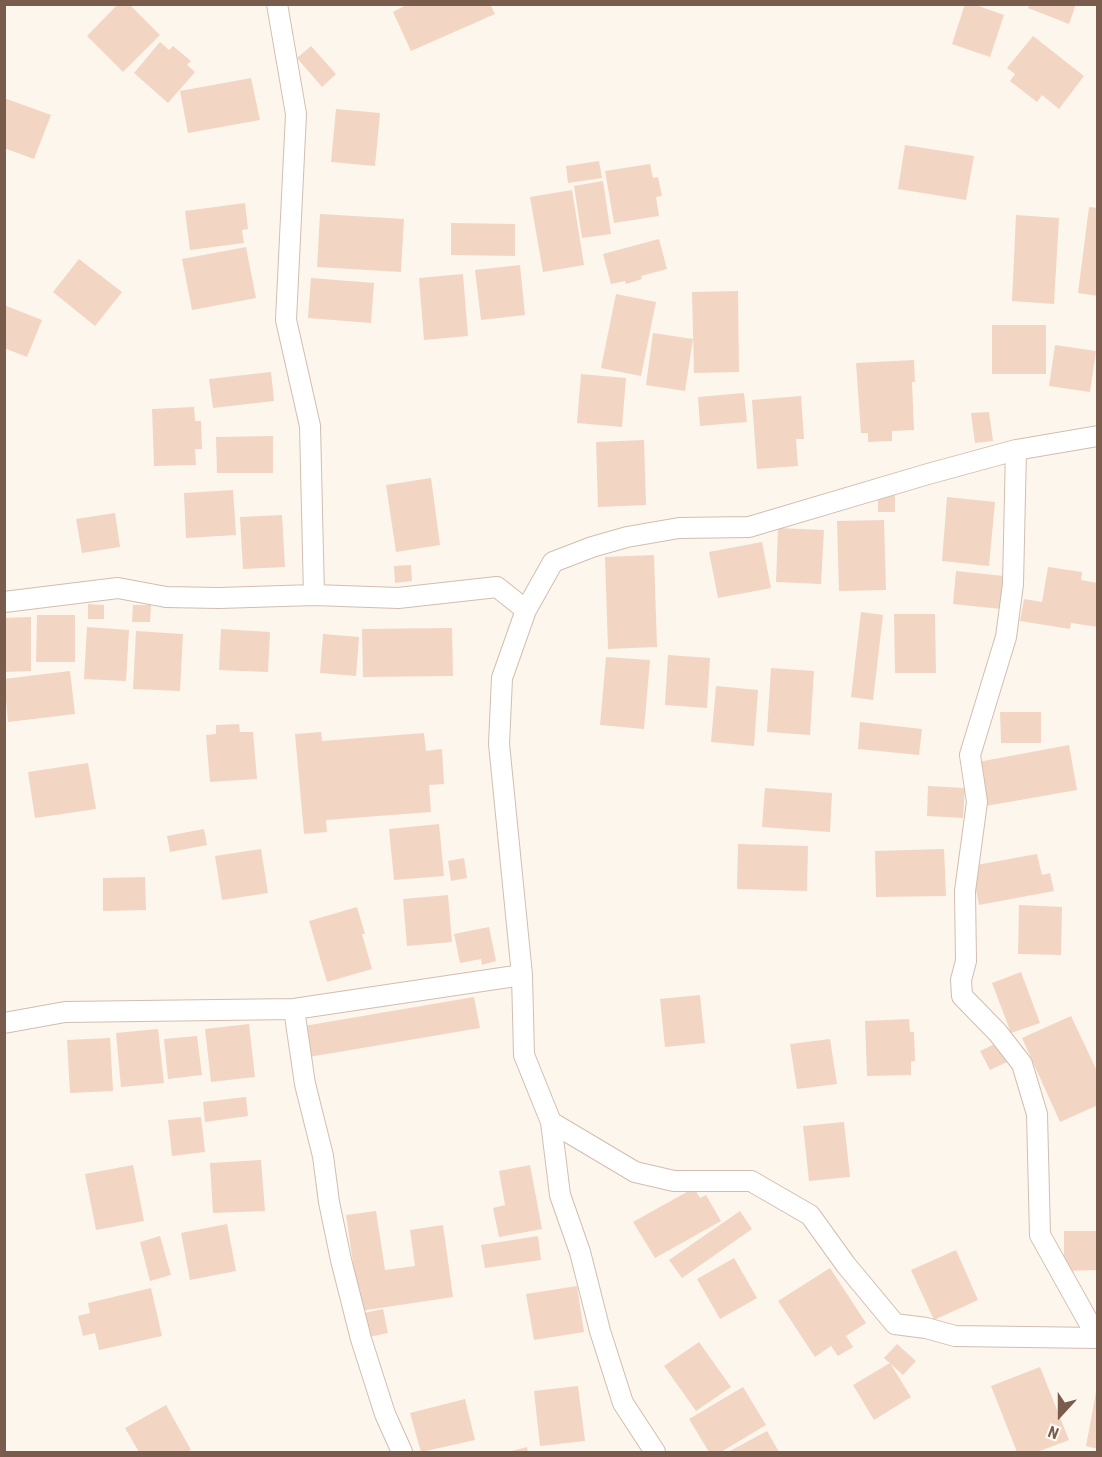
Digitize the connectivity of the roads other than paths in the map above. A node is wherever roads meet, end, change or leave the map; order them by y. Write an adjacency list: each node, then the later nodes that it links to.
1 (277, 4): 4 (street)
2 (1098, 435): 3 (street)
3 (1016, 450): 6 (street); 11 (street)
4 (314, 595): 5 (street); 6 (street)
5 (4, 602)
6 (526, 610): 7 (street)
7 (522, 975): 8 (street); 10 (street)
8 (294, 1009): 9 (street); 12 (street)
9 (4, 1023)
10 (551, 1122): 11 (street); 13 (street)
11 (1097, 1337)
12 (402, 1452)
13 (655, 1452)

